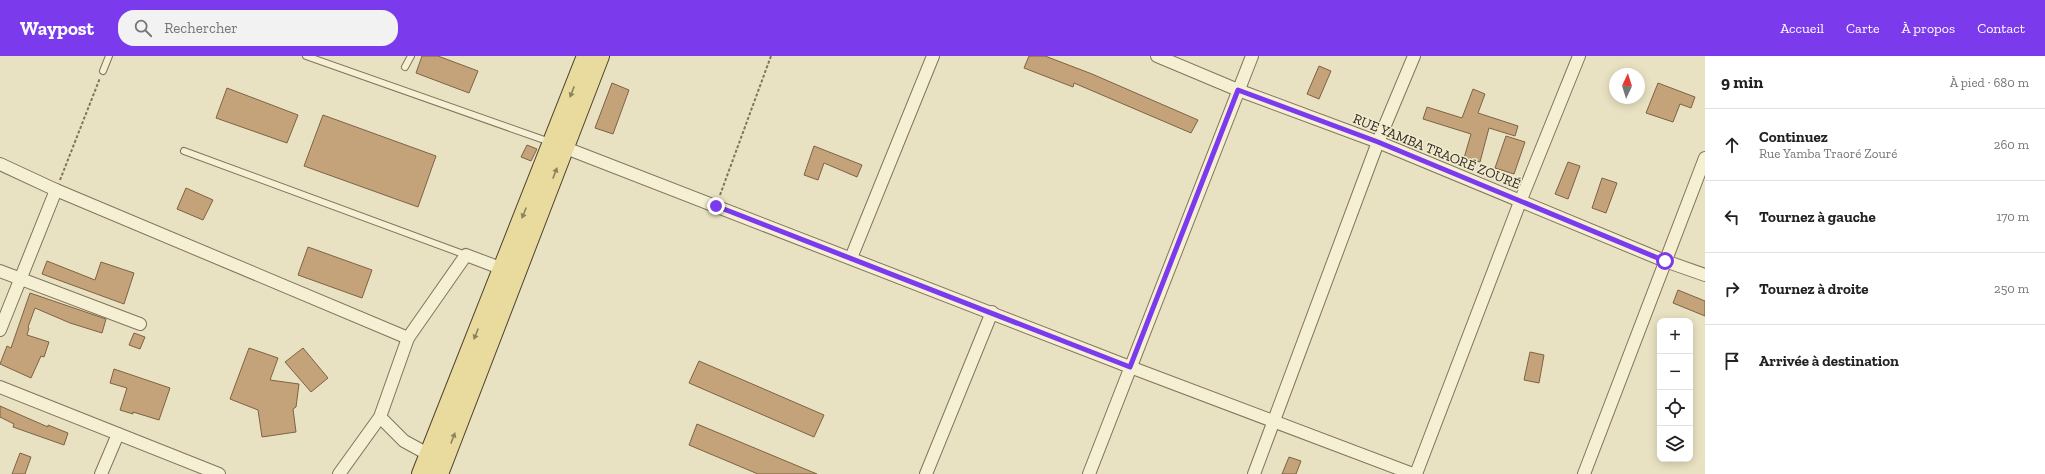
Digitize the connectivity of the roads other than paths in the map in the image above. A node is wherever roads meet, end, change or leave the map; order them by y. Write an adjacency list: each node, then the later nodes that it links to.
1 (109, 56): 12 (lane)
2 (306, 56): 15 (lane)
3 (411, 56): 11 (lane)
4 (586, 56): 15 (main road, one-way to 15)
5 (600, 56): 15 (main road)
6 (933, 56): 22 (street)
7 (1157, 56): 13 (street, RUE YAMBA TRAORÉ ZOURÉ)
8 (1252, 56): 13 (street)
9 (1414, 56): 14 (street)
10 (1579, 56): 20 (street)
11 (405, 67)
12 (103, 71)
13 (1238, 90): 14 (street, RUE YAMBA TRAORÉ ZOURÉ); 32 (street)
14 (1378, 142): 20 (street, RUE YAMBA TRAORÉ ZOURÉ); 35 (street)
15 (559, 145): 22 (street); 25 (main road)
16 (184, 151): 21 (lane)
17 (1705, 158): 23 (street)
18 (0, 164): 19 (street)
19 (56, 190): 27 (street); 31 (street)
20 (1520, 202): 23 (street, RUE YAMBA TRAORÉ ZOURÉ); 46 (street)
21 (466, 255): 25 (street); 31 (street)
22 (851, 258): 28 (street)
23 (1665, 261): 26 (street, RUE YAMBA TRAORÉ ZOURÉ); 47 (street)
24 (0, 271): 27 (street)
25 (509, 271): 37 (main road)
26 (1705, 275)
27 (20, 279): 29 (street); 30 (street)
28 (992, 312): 32 (street); 42 (street)
29 (140, 324)
30 (0, 330)
31 (408, 338): 34 (street)
32 (1130, 367): 35 (street); 43 (street)
33 (0, 387): 36 (street)
34 (380, 417): 37 (street); 40 (street)
35 (1273, 422): 44 (street); 45 (street)
36 (118, 434): 38 (street); 39 (street)
37 (437, 464): 41 (main road)
38 (101, 474)
39 (219, 474)
40 (339, 474)
41 (421, 474)
42 (926, 474)
43 (1089, 474)
44 (1254, 474)
45 (1412, 474)
46 (1416, 474)
47 (1584, 474)

